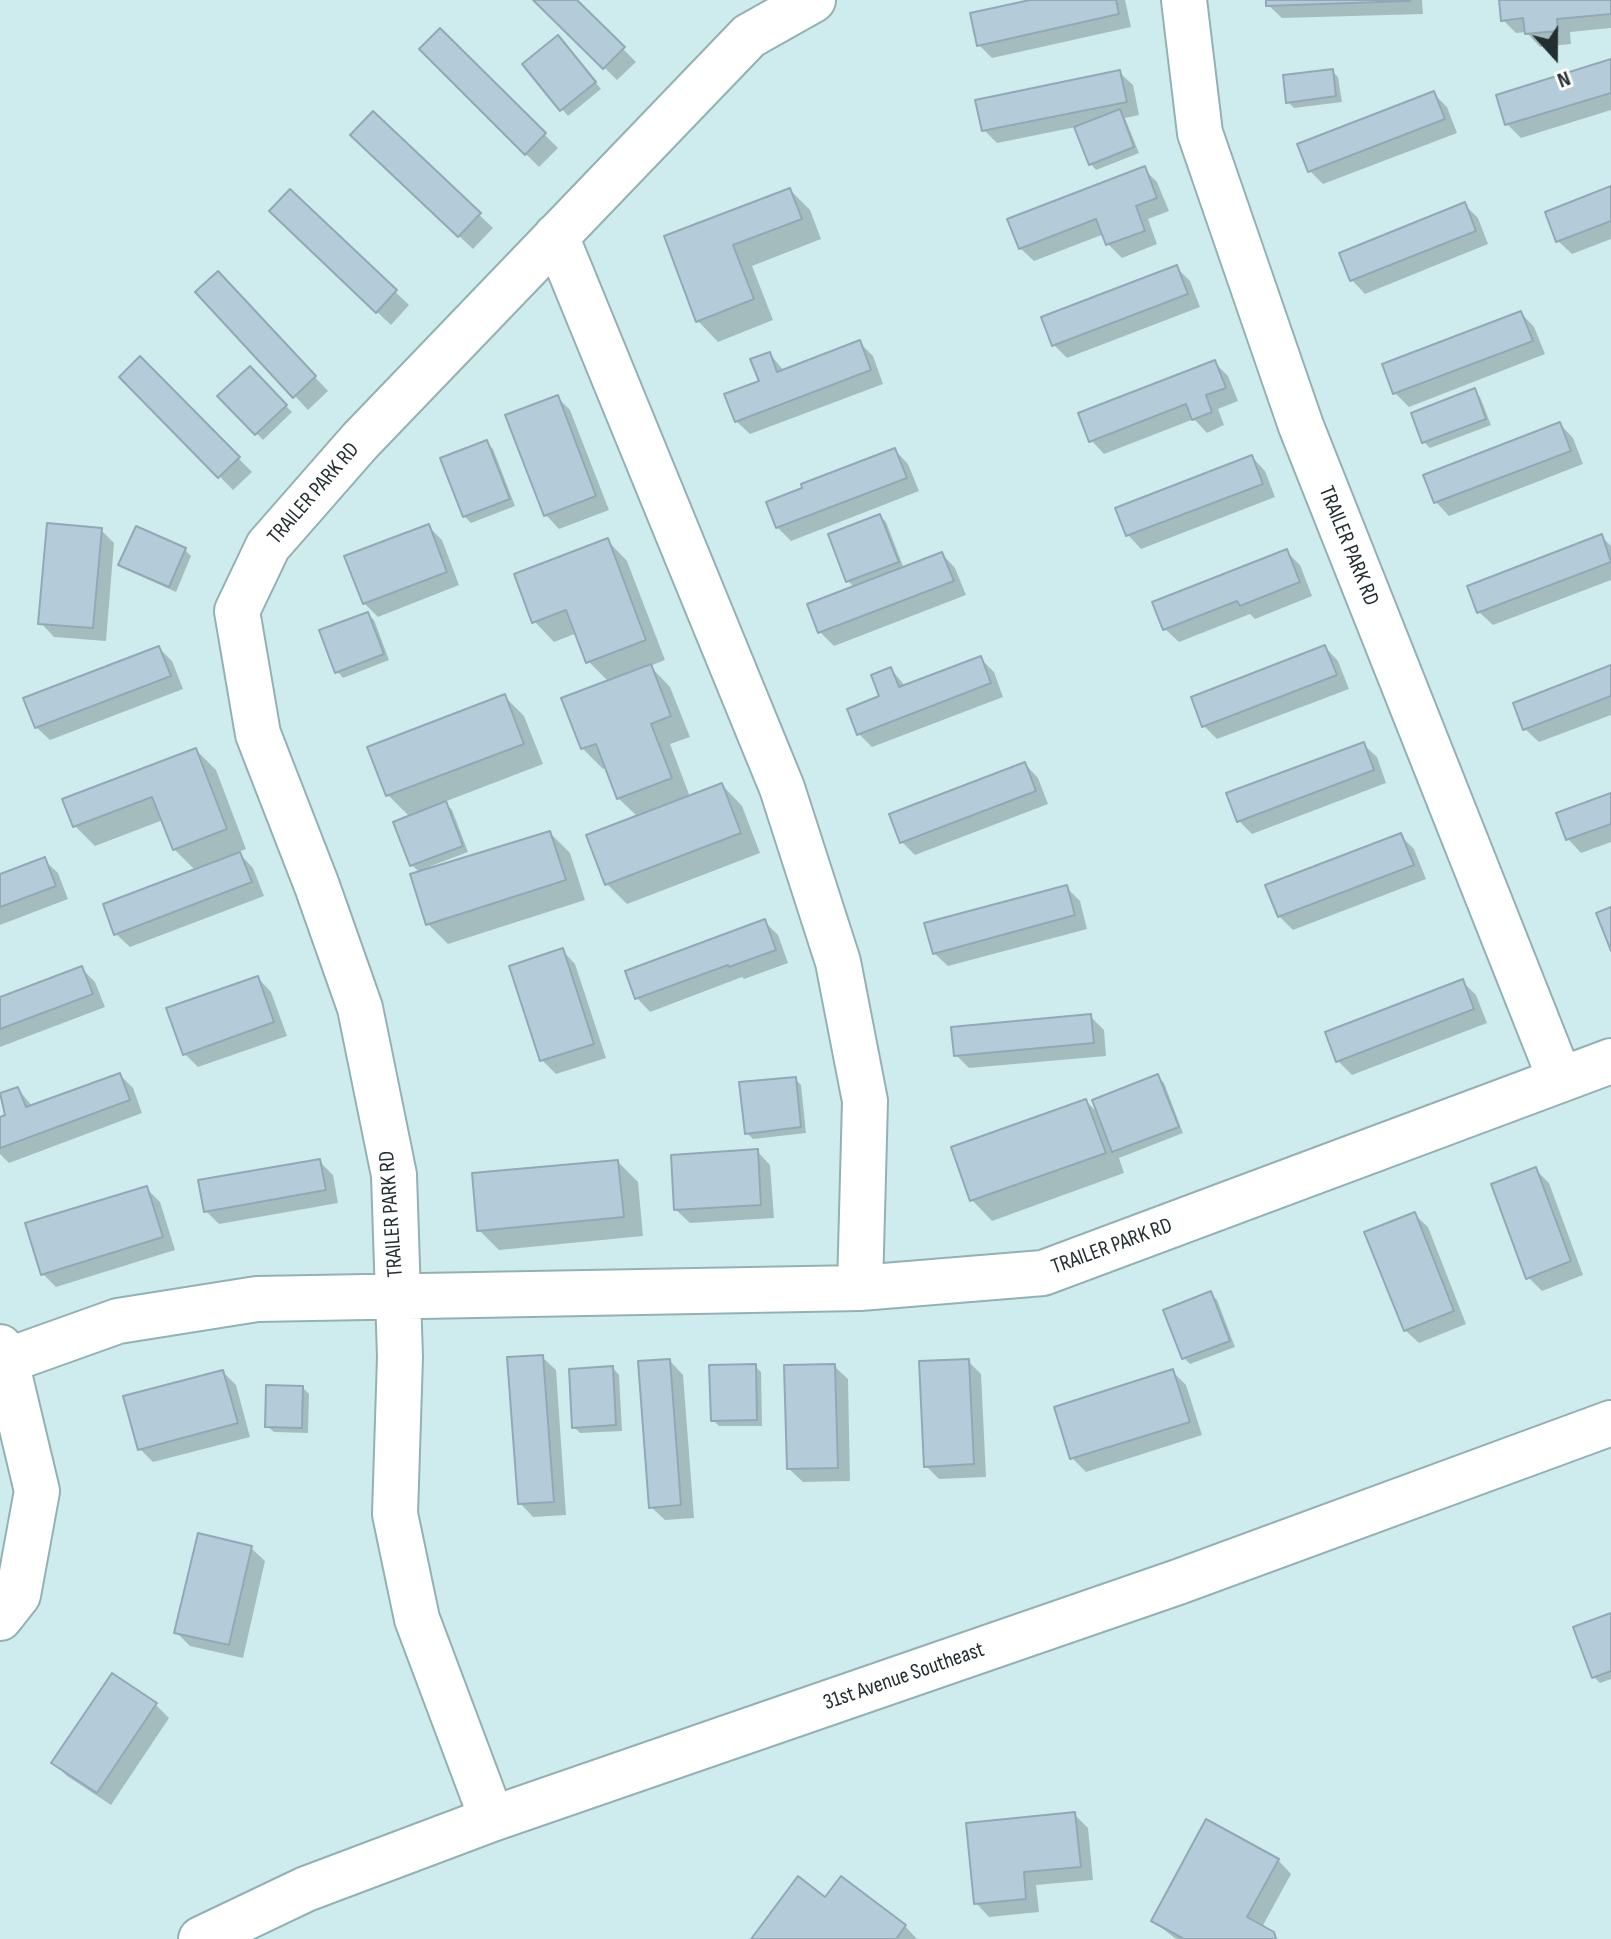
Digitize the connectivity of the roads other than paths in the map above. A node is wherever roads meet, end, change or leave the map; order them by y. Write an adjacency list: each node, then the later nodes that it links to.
1 (813, 0): 3 (street, TRAILER PARK RD)
2 (1184, 0): 5 (street, TRAILER PARK RD)
3 (556, 236): 6 (street); 7 (street, TRAILER PARK RD)
4 (1611, 1061): 5 (street, TRAILER PARK RD)
5 (1560, 1079): 6 (street, TRAILER PARK RD)
6 (860, 1288): 7 (street, TRAILER PARK RD)
7 (398, 1295): 8 (street, TRAILER PARK RD); 11 (street, TRAILER PARK RD)
8 (3, 1354): 10 (street, TRAILER PARK RD)
9 (1611, 1423): 11 (street, 31st Avenue Southeast)
10 (0, 1618)
11 (492, 1819): 12 (street, 31st Avenue Southeast)
12 (201, 1939)

